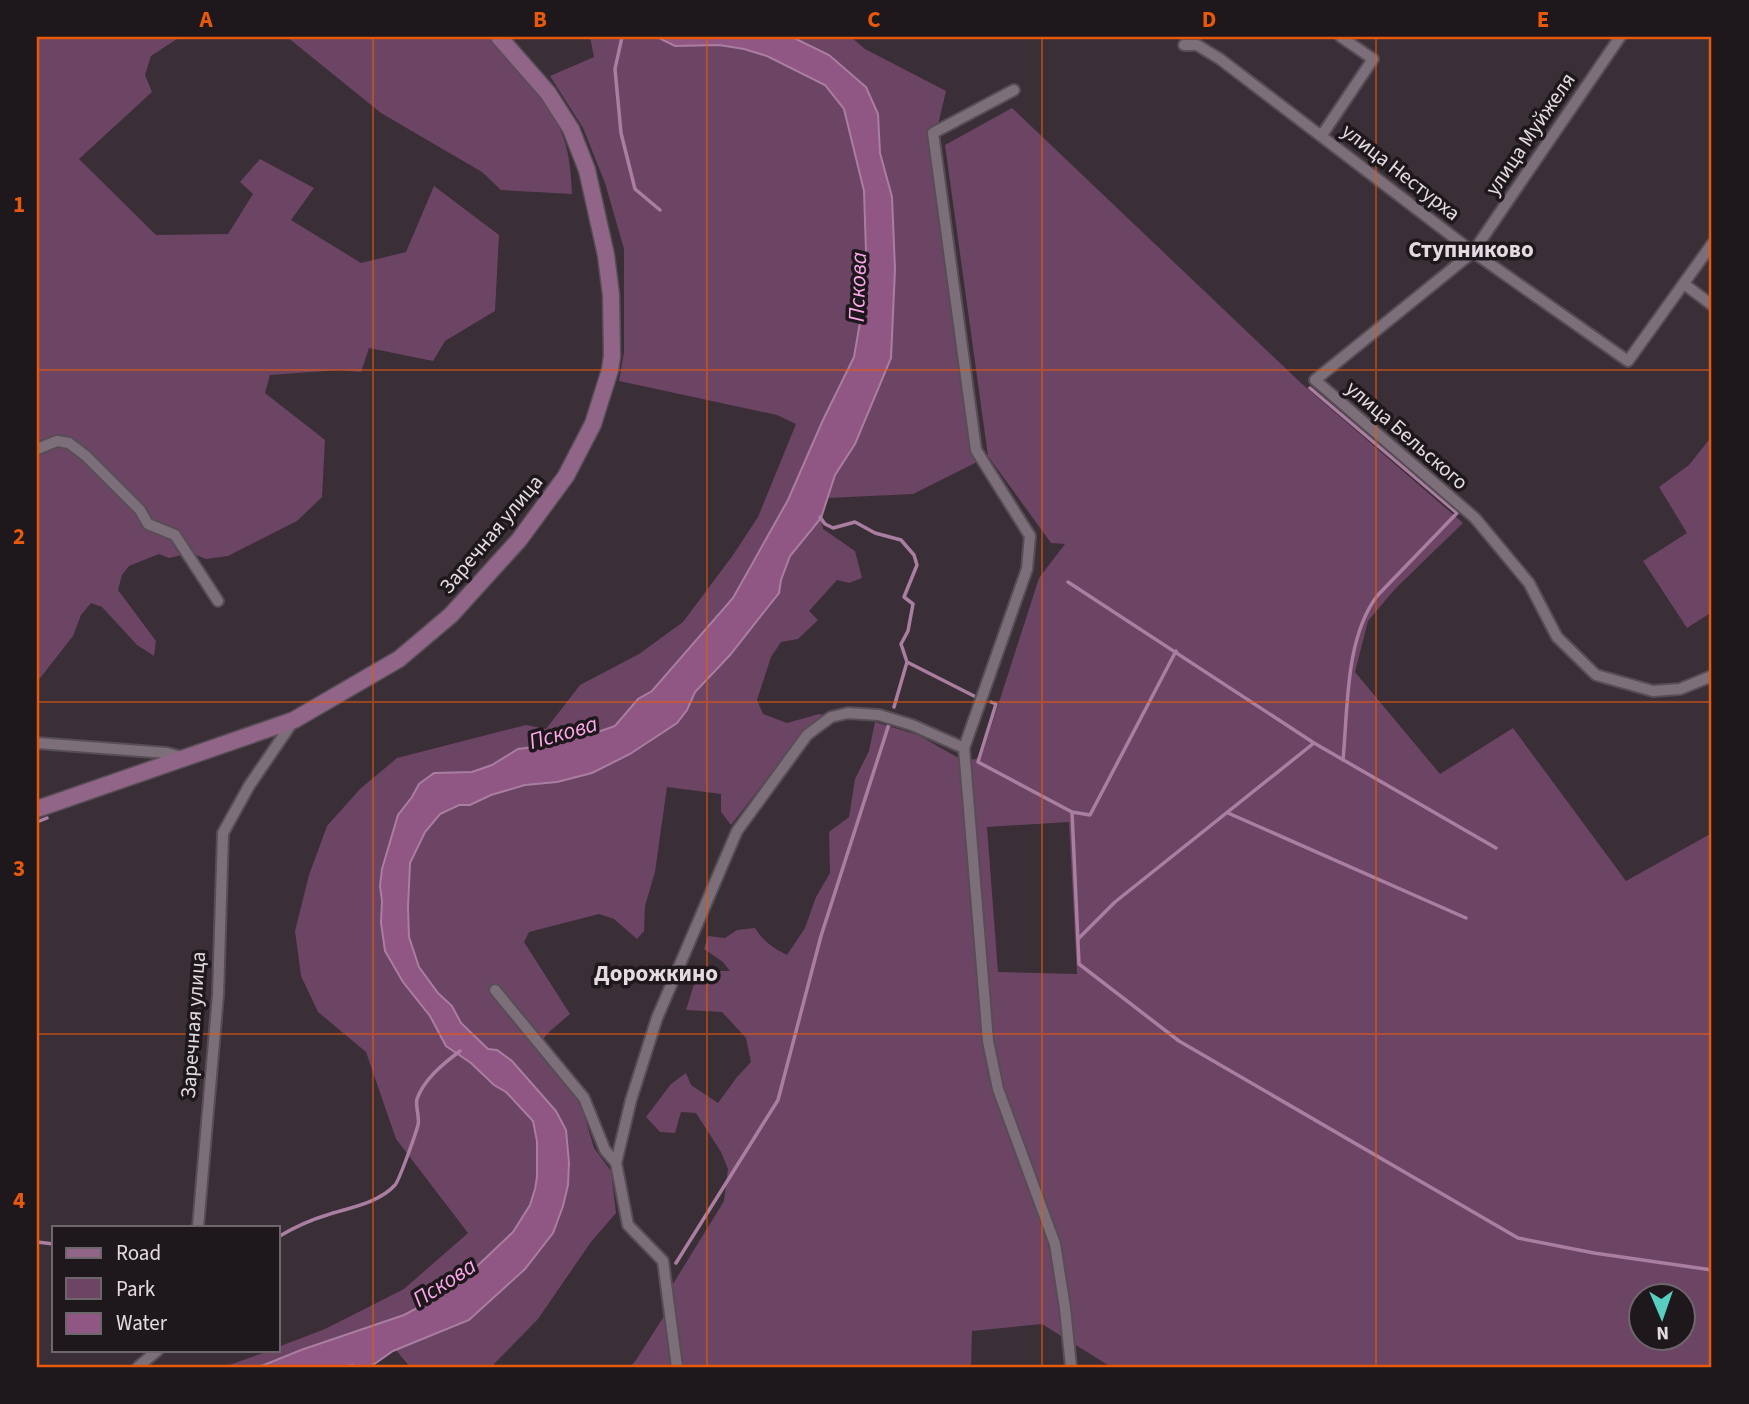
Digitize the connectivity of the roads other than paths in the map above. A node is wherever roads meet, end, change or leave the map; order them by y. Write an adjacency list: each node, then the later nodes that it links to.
1 (499, 37): 15 (street, Заречная улица)
2 (1341, 37): 6 (street)
3 (1620, 37): 8 (street, улица Муйжеля)
4 (1187, 41): 6 (street, улица Нестурха)
5 (1014, 90): 17 (street)
6 (1322, 135): 8 (street, улица Нестурха)
7 (1712, 244): 9 (street)
8 (1472, 252): 9 (street, улица Нестурха); 11 (street, улица Муйжеля)
9 (1684, 284): 10 (street)
10 (1712, 305)
11 (1315, 380): 14 (street, улица Бельского)
12 (37, 449): 13 (street)
13 (218, 601)
14 (1712, 676)
15 (294, 720): 18 (street, Заречная улица); 22 (street, Заречная улица)
16 (37, 743): 18 (street)
17 (964, 748): 21 (street); 26 (street)
18 (184, 758): 19 (street, Заречная улица)
19 (37, 809)
20 (495, 990): 21 (street)
21 (616, 1163): 25 (street)
22 (198, 1226)
23 (156, 1352): 24 (street)
24 (138, 1367)
25 (677, 1367)
26 (1070, 1367)

